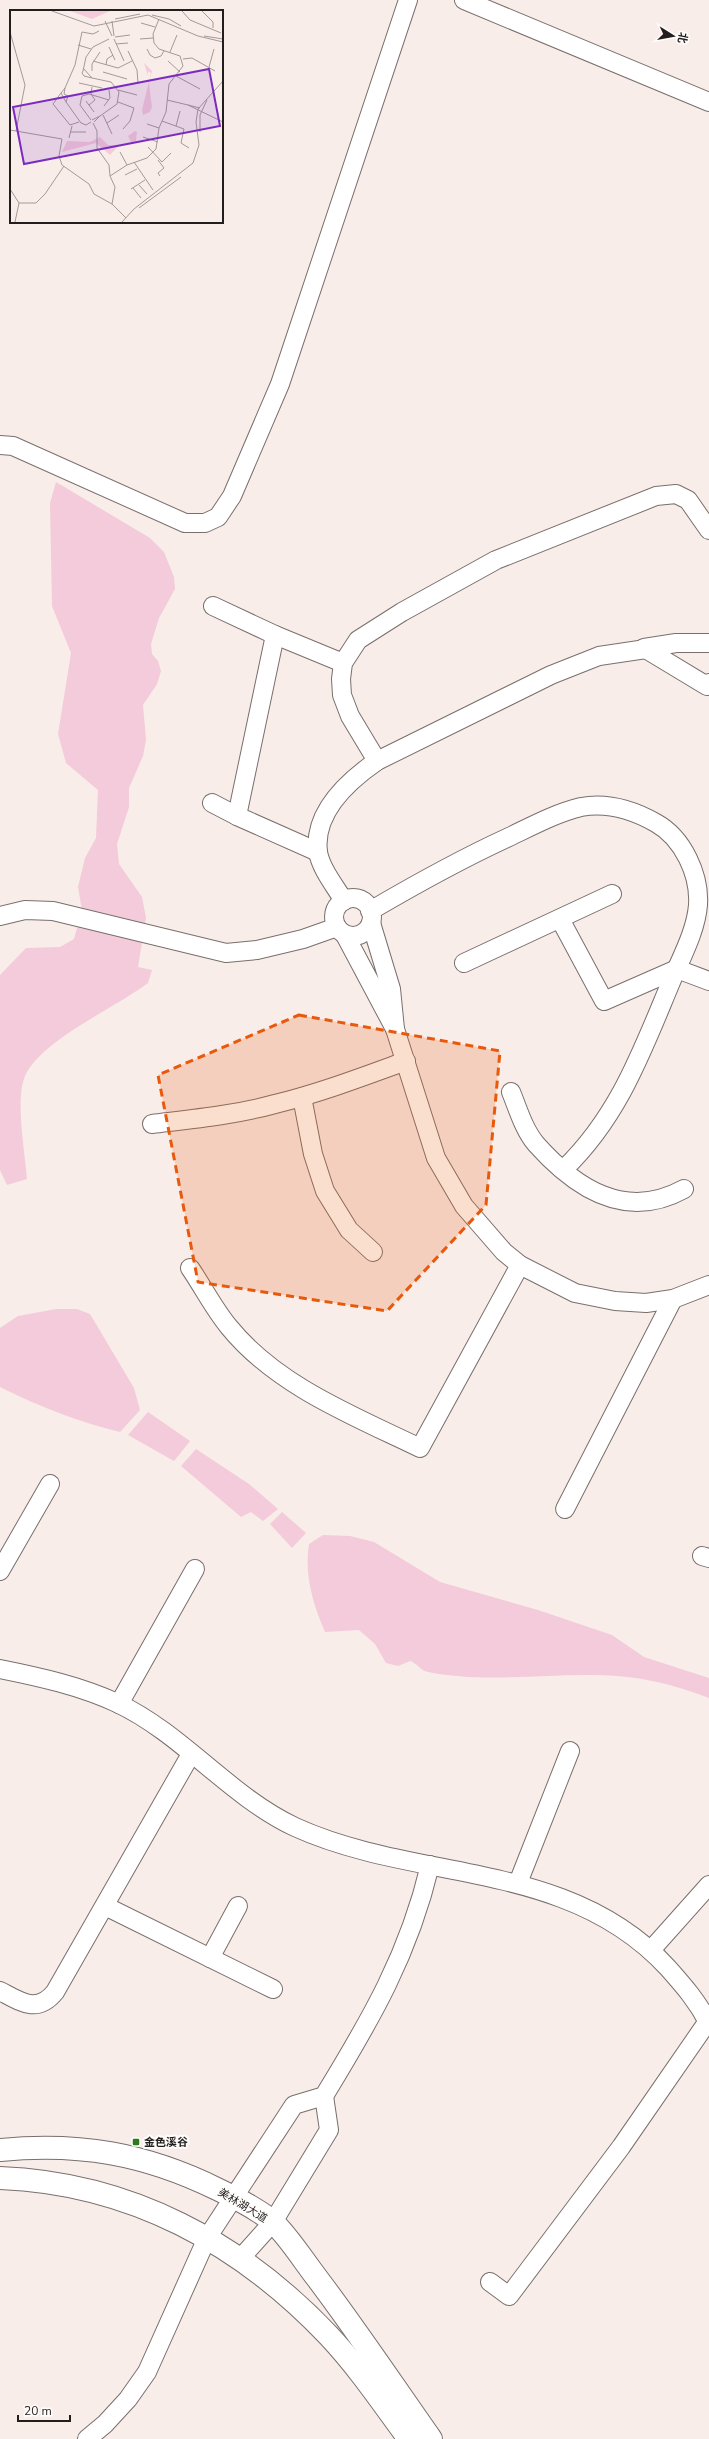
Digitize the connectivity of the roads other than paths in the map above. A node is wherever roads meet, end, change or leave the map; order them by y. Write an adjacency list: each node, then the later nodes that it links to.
1 (408, 0): 4 (street)
2 (464, 0): 3 (street)
3 (709, 102)
4 (0, 445)
5 (709, 530): 10 (street)
6 (213, 606): 7 (street)
7 (275, 635): 10 (street); 14 (street)
8 (709, 643): 9 (street)
9 (646, 649): 11 (street); 12 (street)
10 (343, 663): 12 (street)
11 (709, 683)
12 (377, 761): 15 (street)
13 (212, 803): 14 (street)
14 (237, 816): 15 (street)
15 (318, 852): 17 (street)
16 (612, 894): 20 (street)
17 (344, 901): 19 (street); 21 (street)
18 (0, 916): 21 (street)
19 (370, 917): 21 (street); 23 (street); 25 (street)
20 (560, 918): 22 (street); 23 (street)
21 (341, 931): 25 (street)
22 (464, 963)
23 (677, 969): 24 (street); 30 (street)
24 (709, 981)
25 (396, 1028): 26 (street)
26 (406, 1061): 28 (street); 33 (street)
27 (511, 1092): 30 (street)
28 (302, 1097): 29 (street); 32 (street)
29 (152, 1124)
30 (564, 1169): 31 (street)
31 (684, 1189)
32 (372, 1252)
33 (520, 1265): 34 (street); 36 (street)
34 (190, 1268)
35 (709, 1285): 36 (street)
36 (673, 1299): 38 (street)
37 (50, 1484): 40 (street)
38 (565, 1509)
39 (195, 1569): 42 (street)
40 (0, 1571)
41 (0, 1669): 42 (street)
42 (119, 1704): 44 (street)
43 (570, 1751): 46 (street)
44 (191, 1754): 45 (street); 48 (street)
45 (430, 1864): 46 (street); 55 (street)
46 (518, 1883): 50 (street)
47 (709, 1885): 50 (street)
48 (104, 1906): 51 (street); 53 (street)
49 (238, 1906): 51 (street)
50 (652, 1950): 54 (street)
51 (210, 1958): 52 (street)
52 (273, 1989)
53 (0, 1991)
54 (708, 2022): 62 (street)
55 (324, 2096): 58 (street); 59 (street)
56 (0, 2150): 58 (main road, 美林湖大道)
57 (0, 2178): 60 (main road)
58 (233, 2197): 59 (main road, 美林湖大道); 60 (street)
59 (273, 2222): 61 (street); 65 (main road, 美林湖大道)
60 (207, 2238): 61 (main road); 63 (street)
61 (240, 2259): 64 (main road)
62 (490, 2282)
63 (86, 2439)
64 (409, 2439)
65 (431, 2439)

